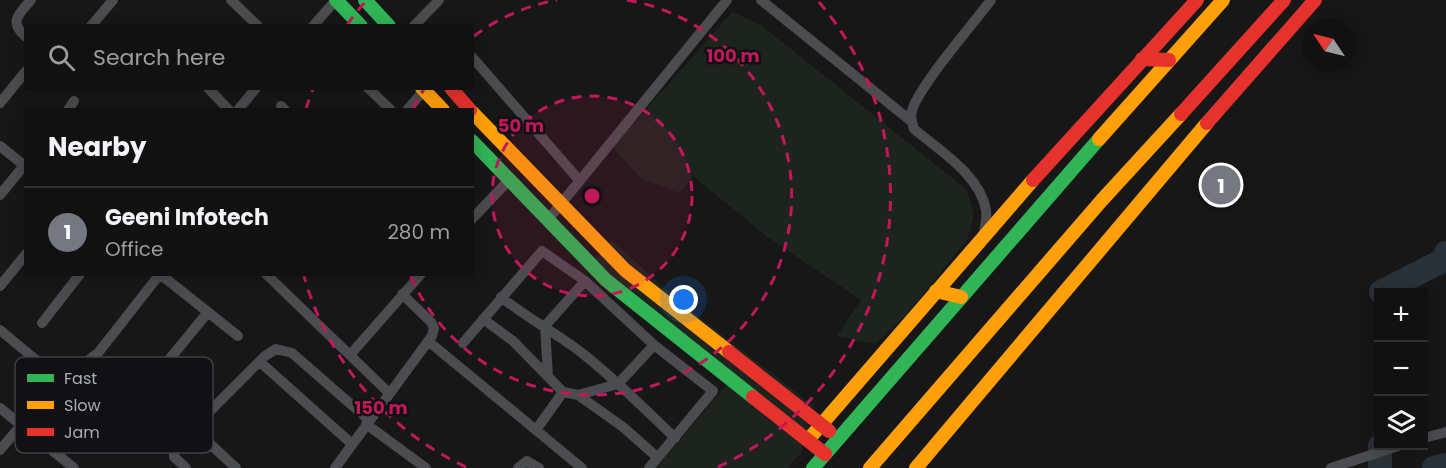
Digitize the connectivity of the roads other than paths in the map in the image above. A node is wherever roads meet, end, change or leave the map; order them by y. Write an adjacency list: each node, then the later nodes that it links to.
1 (31, 0): 20 (street)
2 (113, 0): 14 (street)
3 (231, 0): 15 (street)
4 (336, 0): 16 (street); 17 (main road)
5 (364, 0): 18 (main road)
6 (439, 0): 19 (street)
7 (727, 0): 45 (street)
8 (761, 0): 39 (street)
9 (991, 0): 39 (street)
10 (1197, 0): 22 (main road)
11 (1224, 0): 23 (main road)
12 (1284, 0): 112 (main road)
13 (1315, 0): 113 (main road)
14 (93, 24)
15 (256, 24)
16 (315, 24)
17 (359, 24)
18 (387, 24)
19 (416, 24)
20 (24, 35)
21 (474, 59): 45 (street)
22 (1142, 59): 23 (main road); 50 (main road)
23 (1169, 60): 62 (main road)
24 (24, 74): 31 (street)
25 (210, 90): 32 (street)
26 (254, 90): 33 (street)
27 (370, 90): 34 (street)
28 (423, 90): 35 (street)
29 (425, 90): 36 (main road)
30 (453, 90): 37 (main road)
31 (0, 104)
32 (227, 108)
33 (240, 108)
34 (389, 108)
35 (409, 108)
36 (440, 108)
37 (469, 108)
38 (474, 113): 47 (main road)
39 (911, 121): 50 (street)
40 (474, 143): 44 (main road)
41 (0, 146): 42 (street)
42 (24, 164)
43 (24, 166): 46 (street)
44 (508, 180): 48 (street); 49 (main road)
45 (579, 180): 47 (street)
46 (0, 195)
47 (560, 205): 49 (street); 86 (main road)
48 (474, 217)
49 (547, 221): 93 (main road)
50 (984, 234): 59 (main road)
51 (24, 256): 58 (street)
52 (78, 276): 65 (street)
53 (158, 276): 74 (street)
54 (163, 276): 63 (street)
55 (268, 276): 72 (street)
56 (419, 276): 60 (street)
57 (585, 281): 61 (street); 66 (street); 71 (street)
58 (0, 286)
59 (936, 291): 62 (main road); 86 (main road)
60 (402, 294): 69 (street); 72 (street)
61 (501, 297): 64 (street); 66 (street)
62 (962, 297): 92 (main road)
63 (208, 312): 68 (street); 75 (street)
64 (483, 319): 70 (street); 77 (street)
65 (42, 323)
66 (545, 326): 77 (street); 78 (street)
67 (0, 330): 73 (street)
68 (238, 336)
69 (428, 341): 80 (street); 87 (street)
70 (463, 343)
71 (654, 345): 78 (street); 91 (street)
72 (350, 355): 80 (street)
73 (32, 357)
74 (93, 357)
75 (171, 357)
76 (260, 362): 83 (street); 85 (street); 94 (street)
77 (548, 377): 79 (street)
78 (618, 384): 81 (street); 91 (street)
79 (563, 392): 81 (street); 87 (street)
80 (389, 393): 85 (street)
81 (578, 395): 101 (street)
82 (0, 408): 84 (street)
83 (213, 408)
84 (15, 420)
85 (368, 422): 94 (street); 106 (street)
86 (821, 424): 92 (main road); 93 (main road)
87 (536, 430): 109 (street)
88 (15, 432): 96 (street)
89 (1446, 432): 90 (street)
90 (1428, 437)
91 (675, 438): 101 (street)
92 (839, 439): 100 (main road)
93 (808, 440): 100 (main road)
94 (352, 444): 105 (street)
95 (213, 447): 104 (street)
96 (0, 450)
97 (1385, 450): 114 (street)
98 (56, 453): 102 (street)
99 (173, 453): 103 (street)
100 (825, 454): 111 (main road)
101 (657, 457): 110 (street)
102 (74, 468)
103 (186, 468)
104 (236, 468)
105 (336, 468)
106 (426, 468)
107 (518, 468): 108 (street)
108 (539, 468)
109 (582, 468)
110 (649, 468)
111 (813, 468)
112 (870, 468)
113 (916, 468)
114 (1331, 468)

